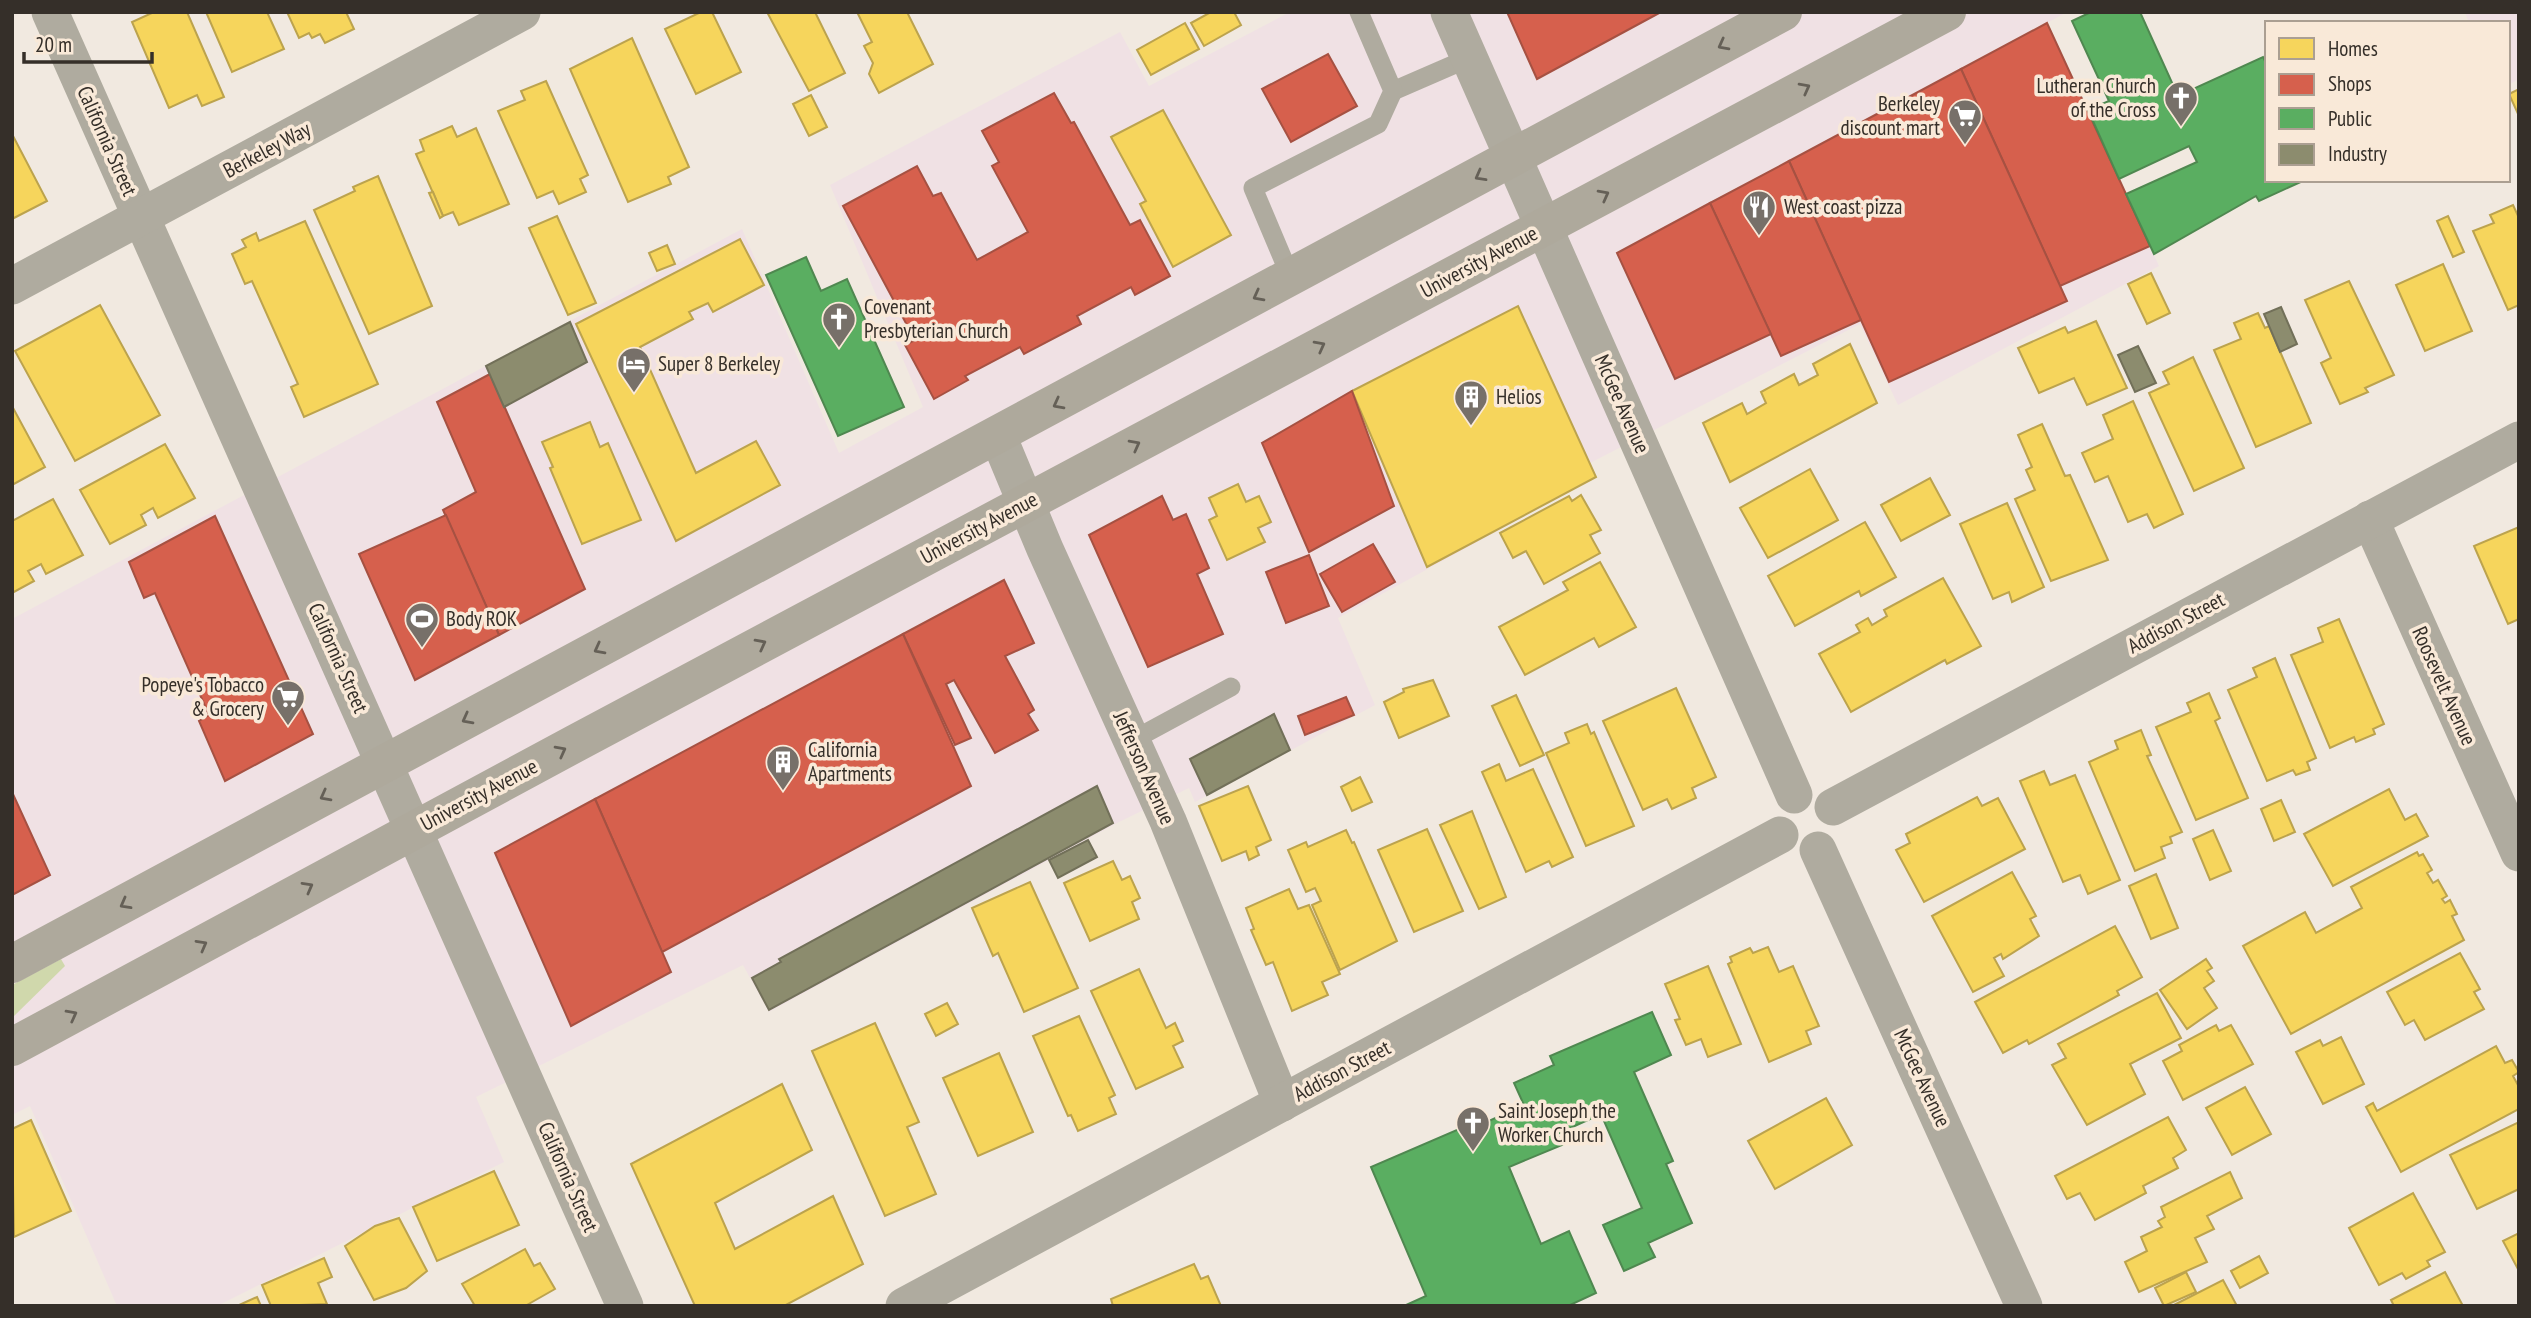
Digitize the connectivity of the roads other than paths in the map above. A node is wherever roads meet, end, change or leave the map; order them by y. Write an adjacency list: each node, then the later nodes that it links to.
1 (50, 12): 10 (street, California Street)
2 (522, 12): 10 (street, Berkeley Way)
3 (1359, 12): 8 (lane)
4 (1449, 12): 7 (street, McGee Avenue)
5 (1783, 12): 9 (main road, one-way to 9)
6 (1947, 12): 11 (main road, University Avenue, one-way to 6)
7 (1469, 58): 8 (lane); 9 (street, McGee Avenue)
8 (1393, 91): 12 (lane)
9 (1514, 158): 11 (street, McGee Avenue); 12 (main road, one-way to 12)
10 (142, 217): 13 (street, Berkeley Way); 20 (street, California Street)
11 (1544, 228): 16 (main road, University Avenue, one-way to 11); 21 (street, McGee Avenue)
12 (1291, 278): 14 (main road, one-way to 14)
13 (12, 286)
14 (998, 436): 16 (street, Jefferson Avenue); 20 (main road, one-way to 20)
15 (2519, 440): 17 (street, Addison Street)
16 (1026, 503): 19 (street, Jefferson Avenue); 23 (main road, University Avenue, one-way to 16)
17 (2370, 519): 22 (street, Addison Street); 26 (street, Roosevelt Avenue)
18 (1231, 687): 19 (lane)
19 (1133, 740): 29 (street, Jefferson Avenue)
20 (385, 763): 23 (street, California Street); 27 (main road, one-way to 27)
21 (1794, 796): 22 (street); 24 (street)
22 (1833, 807): 25 (street)
23 (414, 830): 28 (main road, University Avenue, one-way to 23); 30 (street, California Street)
24 (1780, 835): 25 (street); 29 (street, Addison Street)
25 (1818, 850): 32 (street, McGee Avenue)
26 (2519, 853)
27 (12, 964)
28 (12, 1047)
29 (1282, 1103): 31 (street, Addison Street)
30 (625, 1306)
31 (904, 1306)
32 (2024, 1306)

